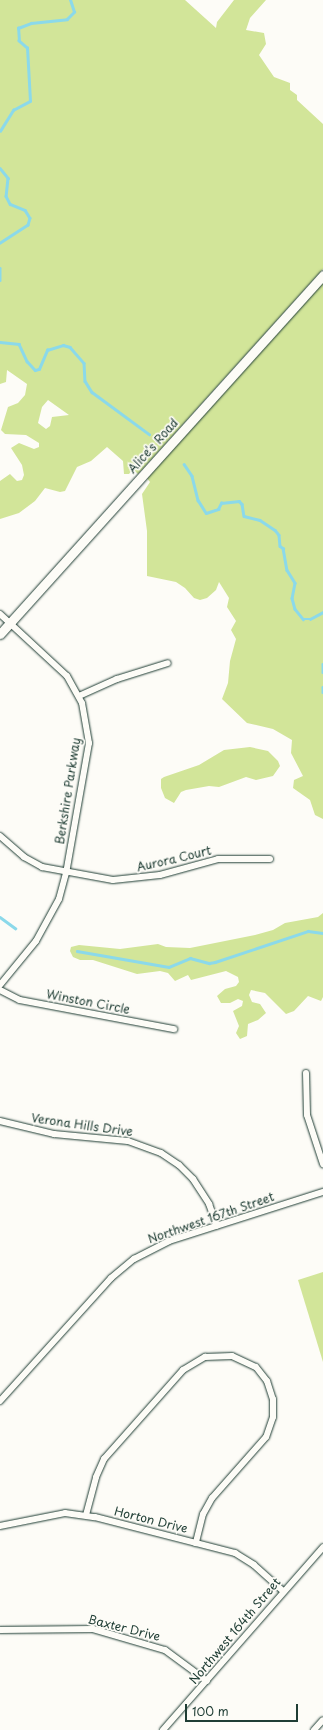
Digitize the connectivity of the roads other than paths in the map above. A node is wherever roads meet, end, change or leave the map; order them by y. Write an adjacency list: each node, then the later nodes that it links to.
1 (323, 274): 3 (main road, Alice's Road)
2 (0, 614): 3 (street, Berkshire Parkway)
3 (10, 622): 4 (main road, Alice's Road); 6 (street, Berkshire Parkway)
4 (0, 634)
5 (168, 663): 6 (street)
6 (79, 696): 9 (street, Berkshire Parkway)
7 (0, 836): 9 (street, Aurora Court)
8 (270, 859): 9 (street, Aurora Court)
9 (66, 873): 10 (street, Berkshire Parkway)
10 (0, 985)
11 (0, 990): 12 (street, Winston Circle)
12 (174, 1029)
13 (306, 1073): 15 (street)
14 (0, 1121): 17 (street, Verona Hills Drive)
15 (323, 1164)
16 (323, 1192): 17 (street, Northwest 167th Street)
17 (217, 1226): 18 (street, Northwest 167th Street)
18 (0, 1401)
19 (86, 1515): 20 (street, Horton Drive); 21 (street, Horton Drive); 21 (street)
20 (0, 1526)
21 (196, 1542): 23 (street, Horton Drive)
22 (323, 1546): 23 (street, Northwest 164th Street)
23 (283, 1591): 25 (street, Northwest 164th Street)
24 (0, 1630): 25 (street, Baxter Drive)
25 (207, 1681): 27 (street, Northwest 164th Street)
26 (323, 1720): 28 (street)
27 (163, 1730)
28 (314, 1730)

